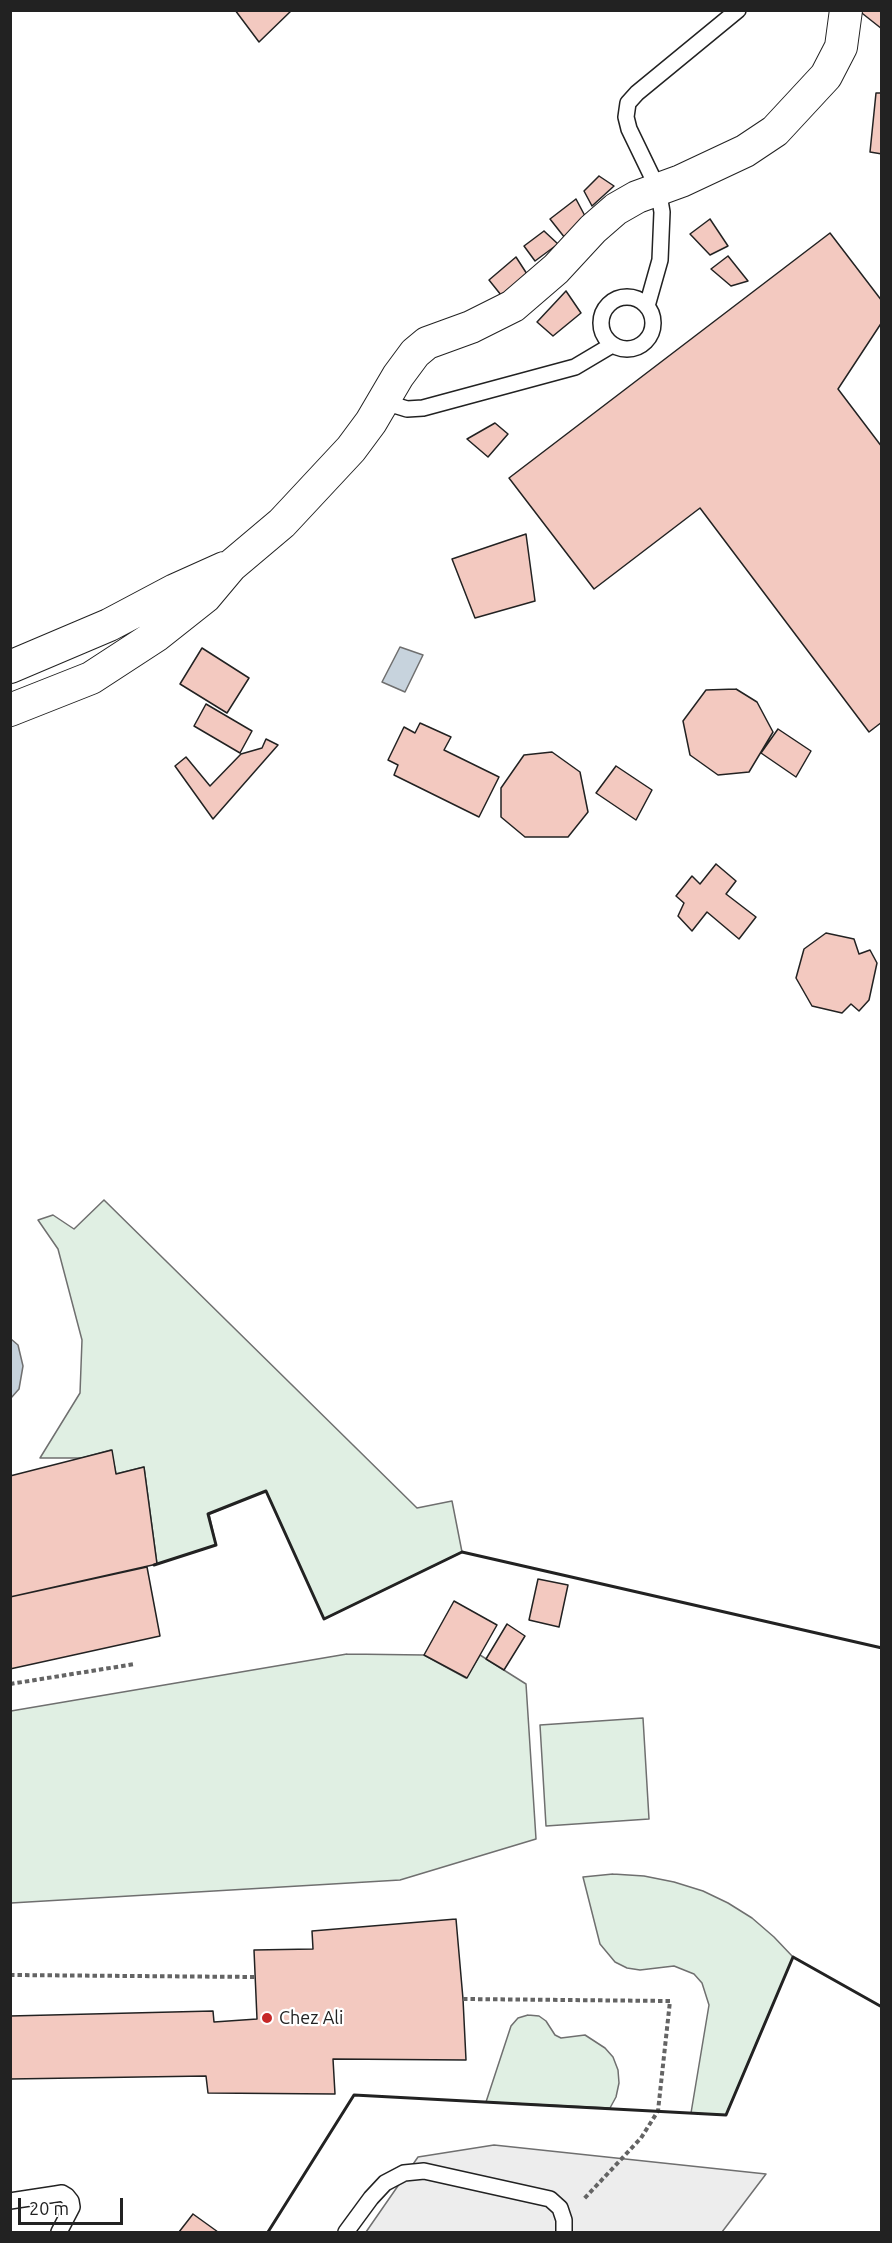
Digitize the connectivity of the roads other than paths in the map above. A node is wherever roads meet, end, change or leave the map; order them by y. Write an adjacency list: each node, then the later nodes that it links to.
1 (738, 10): 3 (lane)
2 (846, 10): 3 (street)
3 (658, 189): 4 (lane); 6 (street)
4 (647, 306): 5 (lane); 5 (lane)
5 (612, 345): 6 (lane)
6 (384, 402): 7 (street)
7 (231, 566): 8 (street); 9 (street)
8 (109, 625): 9 (street); 10 (street)
9 (124, 658): 11 (street)
10 (10, 667)
11 (10, 710)
12 (10, 2201): 14 (lane)
13 (564, 2226): 15 (lane)
14 (59, 2232)
15 (346, 2232)

